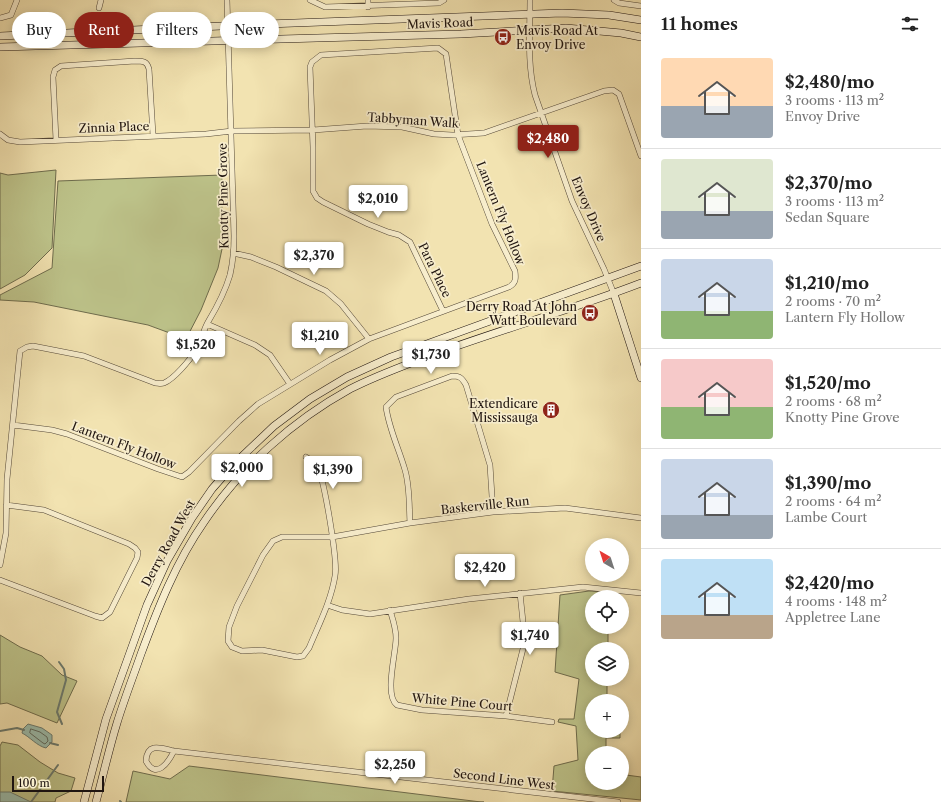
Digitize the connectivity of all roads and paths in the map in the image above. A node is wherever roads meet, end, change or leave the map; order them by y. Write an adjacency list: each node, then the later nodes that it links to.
1 (17, 0): 14 (street)
2 (101, 0): 11 (street)
3 (227, 0): 12 (street, Knotty Pine Grove)
4 (310, 0): 9 (street)
5 (368, 0): 9 (street)
6 (444, 0): 9 (street)
7 (530, 0): 13 (street, Envoy Drive)
8 (614, 0): 10 (street)
9 (368, 6)
10 (641, 6)
11 (99, 8)
12 (227, 12)
13 (529, 14): 15 (main road, Mavis Road); 16 (main road, Mavis Road); 18 (street, Envoy Drive)
14 (0, 18)
15 (641, 20)
16 (279, 23)
17 (220, 25): 19 (main road, Mavis Road)
18 (529, 30): 20 (main road, Mavis Road); 21 (main road, Mavis Road); 25 (street, Envoy Drive)
19 (0, 36)
20 (641, 37)
21 (279, 39)
22 (220, 41): 23 (main road, Mavis Road)
23 (0, 47)
24 (228, 48): 27 (street, Knotty Pine Grove)
25 (541, 113): 30 (street, Tabbyman Walk); 32 (street, Tabbyman Walk); 35 (street, Envoy Drive)
26 (313, 130): 27 (street, Tabbyman Walk); 30 (street, Tabbyman Walk); 30 (street); 38 (street, Para Place)
27 (232, 131): 29 (street, Zinnia Place); 33 (street, Knotty Pine Grove)
28 (0, 134): 31 (street, Zinnia Place)
29 (153, 135): 31 (street, Zinnia Place); 31 (street)
30 (458, 135): 38 (street, Lantern Fly Hollow)
31 (56, 140)
32 (641, 156)
33 (233, 253): 39 (street, Knotty Pine Grove); 40 (street)
34 (641, 266): 35 (main road, Derry Road West)
35 (608, 279): 37 (street, Envoy Drive); 59 (main road, Derry Road West)
36 (641, 283): 37 (main road, Derry Road West)
37 (614, 294): 41 (main road); 60 (main road, Derry Road West)
38 (443, 311): 40 (street, Lantern Fly Hollow)
39 (208, 324): 42 (street); 43 (street, Knotty Pine Grove)
40 (369, 338): 42 (street, Lantern Fly Hollow)
41 (641, 378)
42 (290, 384): 43 (street, Lantern Fly Hollow)
43 (13, 425): 45 (street, Knotty Pine Grove)
44 (306, 456): 49 (street)
45 (6, 505): 50 (street, Knotty Pine Grove); 51 (street)
46 (493, 512): 47 (street, Baskerville Run); 48 (street, Baskerville Run); 48 (street)
47 (641, 518)
48 (410, 523): 49 (street, Baskerville Run)
49 (332, 538): 54 (street); 54 (street, Baskerville Run)
50 (0, 565)
51 (0, 580)
52 (520, 593): 53 (street); 55 (street); 56 (street)
53 (641, 593)
54 (327, 605): 55 (street)
55 (390, 610): 56 (street, White Pine Court)
56 (506, 716): 57 (street, White Pine Court)
57 (552, 722)
58 (174, 751): 58 (street, Second Line West); 61 (street, Second Line West)
59 (84, 802)
60 (96, 802)
61 (618, 802)

